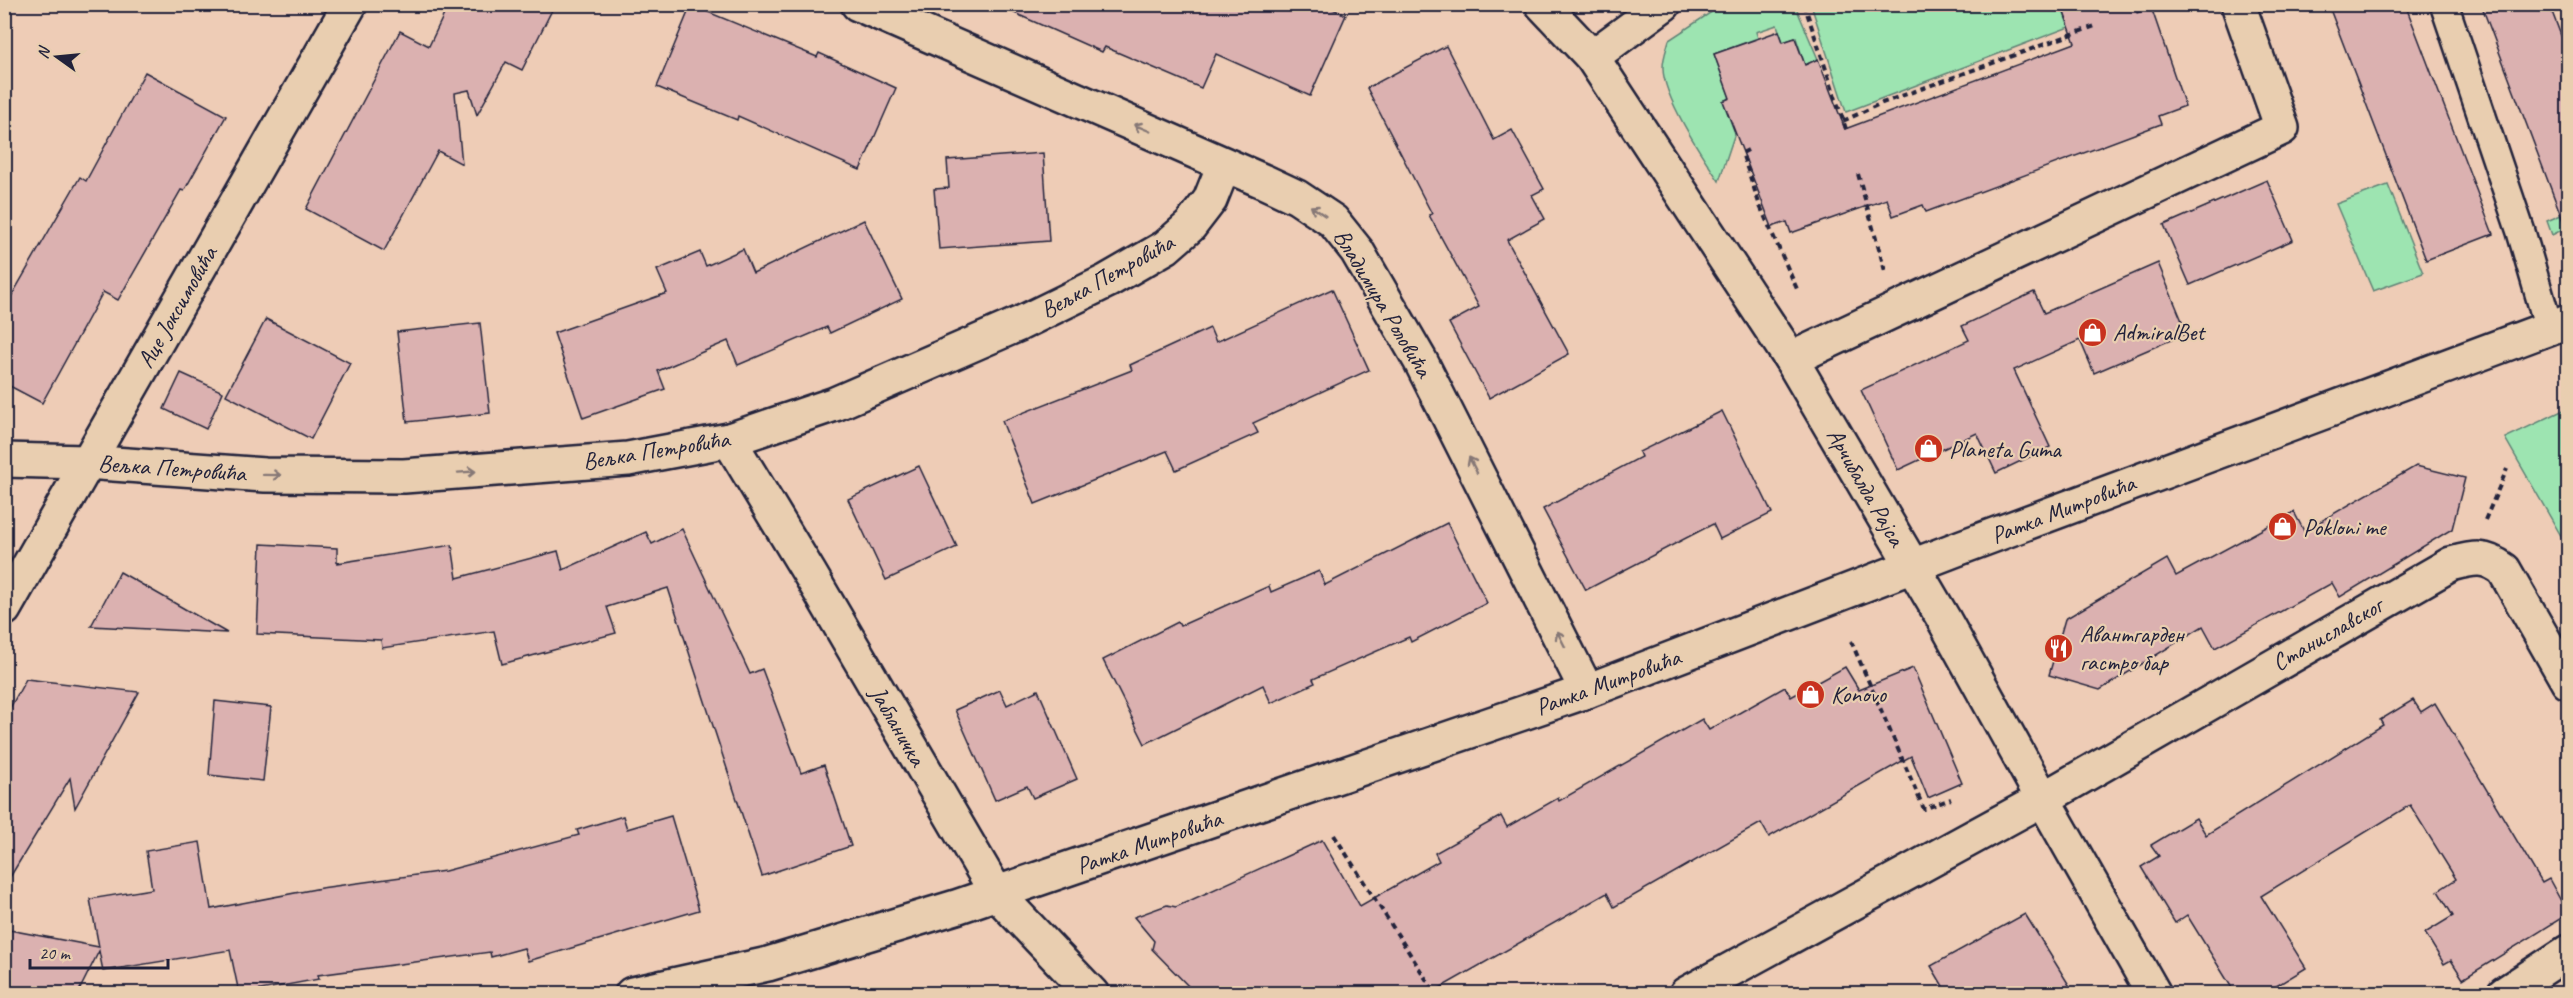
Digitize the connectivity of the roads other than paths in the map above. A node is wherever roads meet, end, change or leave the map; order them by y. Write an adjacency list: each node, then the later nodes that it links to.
1 (350, 4): 13 (street, Аце Јоксимовића)
2 (858, 4): 8 (street, Владимира Роловића, one-way to 2)
3 (1542, 4): 7 (street, Арчибалда Рајса)
4 (1664, 4): 7 (street)
5 (2238, 4): 10 (street)
6 (2444, 4): 9 (lane)
7 (1592, 57): 10 (street, Арчибалда Рајса)
8 (1224, 165): 11 (street, Вељка Петровића); 17 (street, Владимира Роловића, one-way to 8)
9 (2559, 325): 14 (street, Ратка Митровића)
10 (1791, 359): 14 (street, Арчибалда Рајса)
11 (729, 440): 13 (street, Вељка Петровића, one-way to 11); 19 (street, Јабланичка)
12 (4, 460): 13 (street, Вељка Петровића)
13 (86, 462): 15 (street, Аце Јоксимовића)
14 (1912, 567): 17 (street, Ратка Митровића); 18 (street, Арчибалда Рајса)
15 (4, 609)
16 (2568, 682): 18 (street, Станиславског)
17 (1587, 692): 19 (street, Ратка Митровића)
18 (2043, 799): 23 (street, Станиславског); 24 (street, Арчибалда Рајса)
19 (997, 894): 21 (street, Ратка Митровића); 22 (street, Јабланичка)
20 (2568, 952): 25 (street)
21 (632, 993)
22 (1092, 993)
23 (1686, 993)
24 (2154, 993)
25 (2504, 993)

